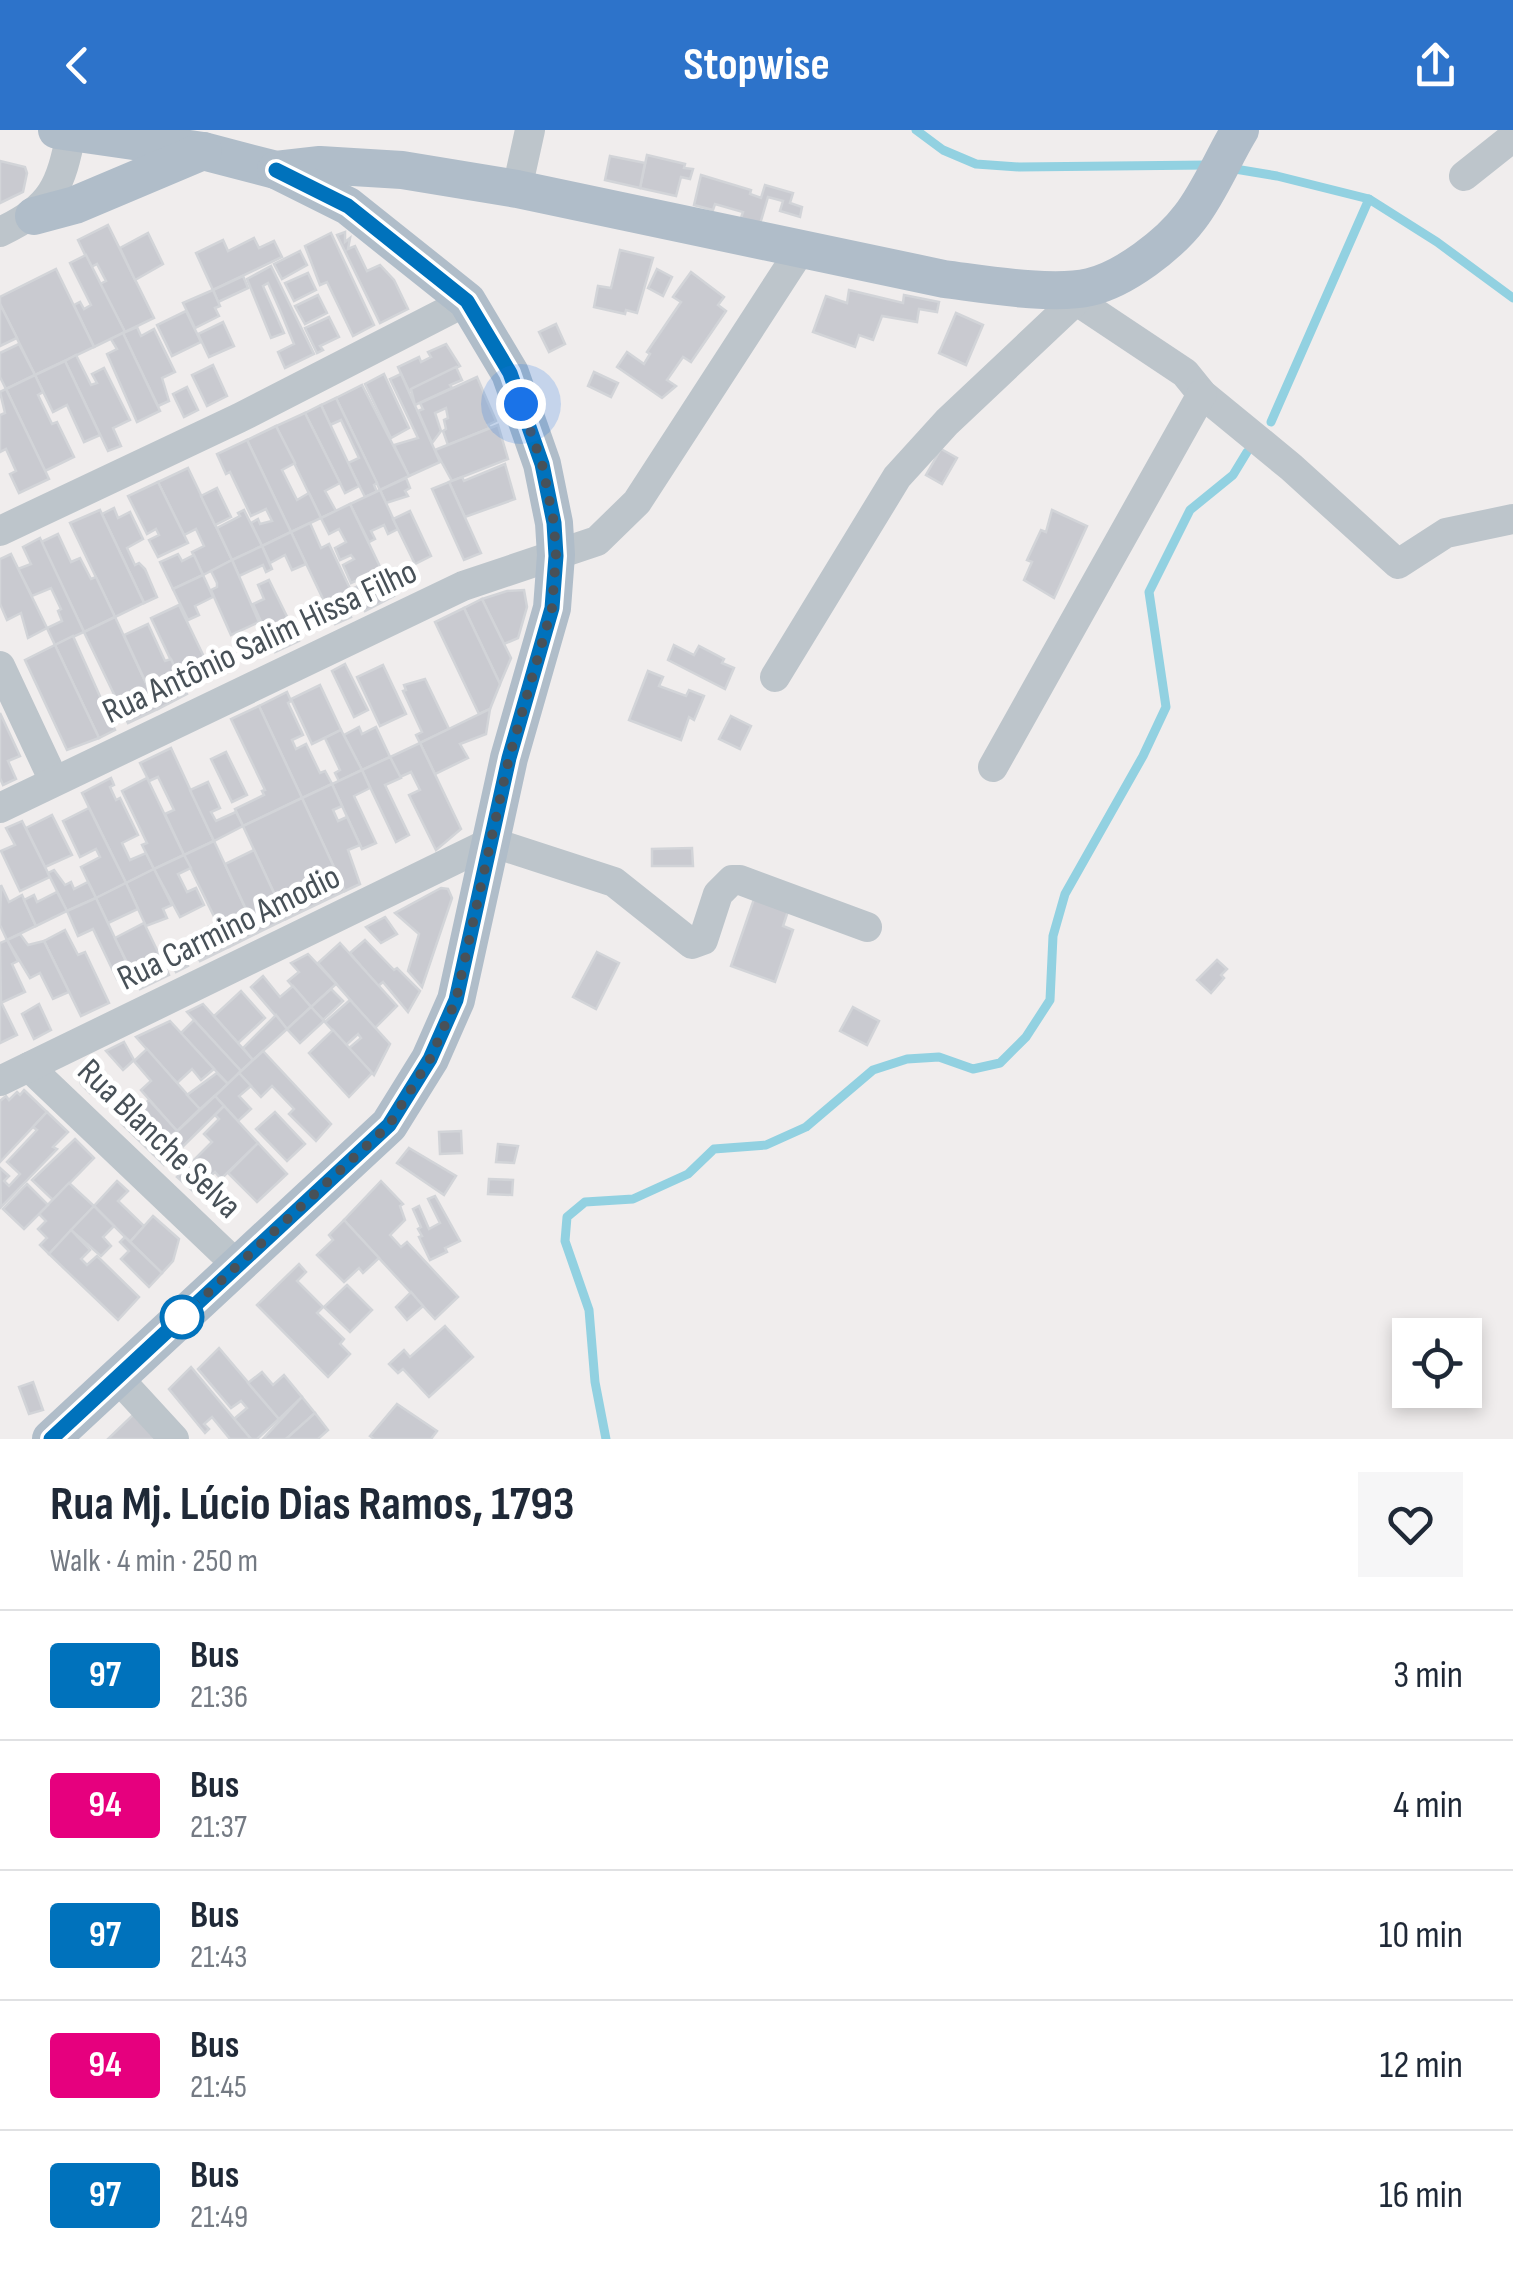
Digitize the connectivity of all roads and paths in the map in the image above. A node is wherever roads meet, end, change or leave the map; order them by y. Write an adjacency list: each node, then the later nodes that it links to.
1 (530, 130): 8 (street)
2 (67, 131): 5 (main road); 9 (street)
3 (1239, 131): 11 (main road)
4 (1513, 136): 7 (street)
5 (203, 152): 6 (main road); 9 (main road)
6 (276, 170): 8 (main road); 12 (main road)
7 (1464, 176)
8 (517, 189): 10 (main road)
9 (17, 224)
10 (801, 248): 11 (main road); 16 (street, Rua Antônio Salim Hissa Filho)
11 (1084, 294): 13 (street); 18 (street)
12 (467, 301): 15 (street); 16 (main road)
13 (1202, 394): 14 (street); 19 (street)
14 (1513, 519)
15 (0, 531)
16 (556, 556): 20 (street, Rua Antônio Salim Hissa Filho); 22 (main road)
17 (0, 666): 20 (street)
18 (774, 677)
19 (993, 767)
20 (54, 781): 21 (street, Rua Antônio Salim Hissa Filho)
21 (0, 808)
22 (491, 842): 23 (street); 24 (street, Rua Carmino Amodio); 26 (main road)
23 (867, 927)
24 (29, 1066): 25 (street, Rua Carmino Amodio); 26 (street, Rua Blanche Selva)
25 (0, 1081)
26 (238, 1266): 27 (main road)
27 (117, 1377): 28 (main road); 29 (street)
28 (51, 1439)
29 (174, 1439)

